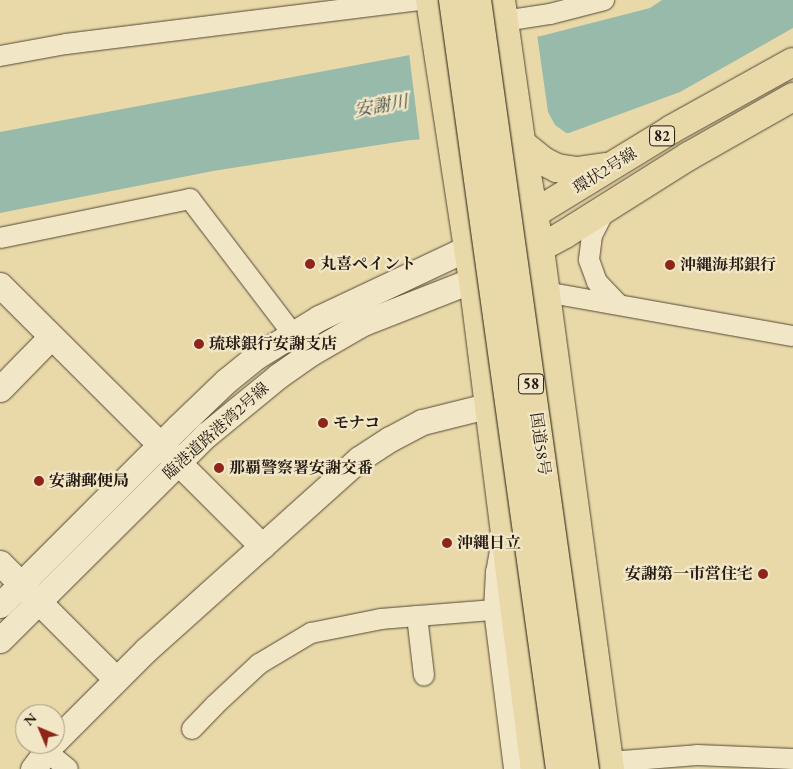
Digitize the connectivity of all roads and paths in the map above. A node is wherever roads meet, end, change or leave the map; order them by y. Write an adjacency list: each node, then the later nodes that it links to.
1 (419, 0): 7 (street)
2 (430, 0): 15 (main road)
3 (453, 0): 47 (main road, 国道58号 / 58, bridge)
4 (477, 0): 43 (main road, 国道58号 / 58, bridge)
5 (604, 0): 6 (street)
6 (504, 19): 10 (main road, 58)
7 (0, 56)
8 (793, 62): 11 (main road, 環状2号線 / 82)
9 (793, 98): 12 (main road, 環状2号線 / 82)
10 (522, 142): 11 (main road); 13 (main road, 58)
11 (609, 167): 13 (main road, 環状2号線 / 82)
12 (606, 208): 16 (main road, 環状2号線 / 82); 20 (street)
13 (534, 215): 15 (main road, 環状2号線 / 82); 16 (main road, 58)
14 (0, 238): 21 (street)
15 (468, 248): 17 (main road); 21 (street, 臨港道路港湾2号線)
16 (540, 249): 17 (main road, 環状2号線 / 82); 19 (main road, 58)
17 (474, 280): 19 (street); 25 (main road); 27 (street, 臨港道路港湾2号線)
18 (0, 285): 23 (street)
19 (546, 292): 20 (street); 43 (main road, 58)
20 (618, 304): 22 (street)
21 (292, 333): 26 (street, 臨港道路港湾2号線)
22 (793, 336)
23 (51, 338): 24 (street); 26 (street)
24 (0, 389)
25 (490, 405): 28 (main road); 29 (street)
26 (160, 445): 27 (street); 31 (street, 臨港道路港湾2号線)
27 (178, 463): 29 (street); 32 (street, 臨港道路港湾2号線)
28 (505, 524): 34 (street); 46 (main road)
29 (262, 546): 38 (street)
30 (0, 562): 31 (street)
31 (21, 584): 32 (street); 33 (street, 臨港道路港湾2号線)
32 (39, 601): 36 (street, 臨港道路港湾2号線); 38 (street)
33 (0, 605)
34 (494, 610): 35 (street); 45 (street)
35 (418, 616): 37 (street); 39 (street)
36 (0, 640)
37 (424, 676)
38 (116, 679): 40 (street)
39 (192, 729)
40 (65, 732)
41 (50, 754): 44 (street)
42 (793, 759): 43 (street)
43 (601, 767)
44 (68, 769)
45 (514, 769)
46 (535, 769)
47 (560, 769)

